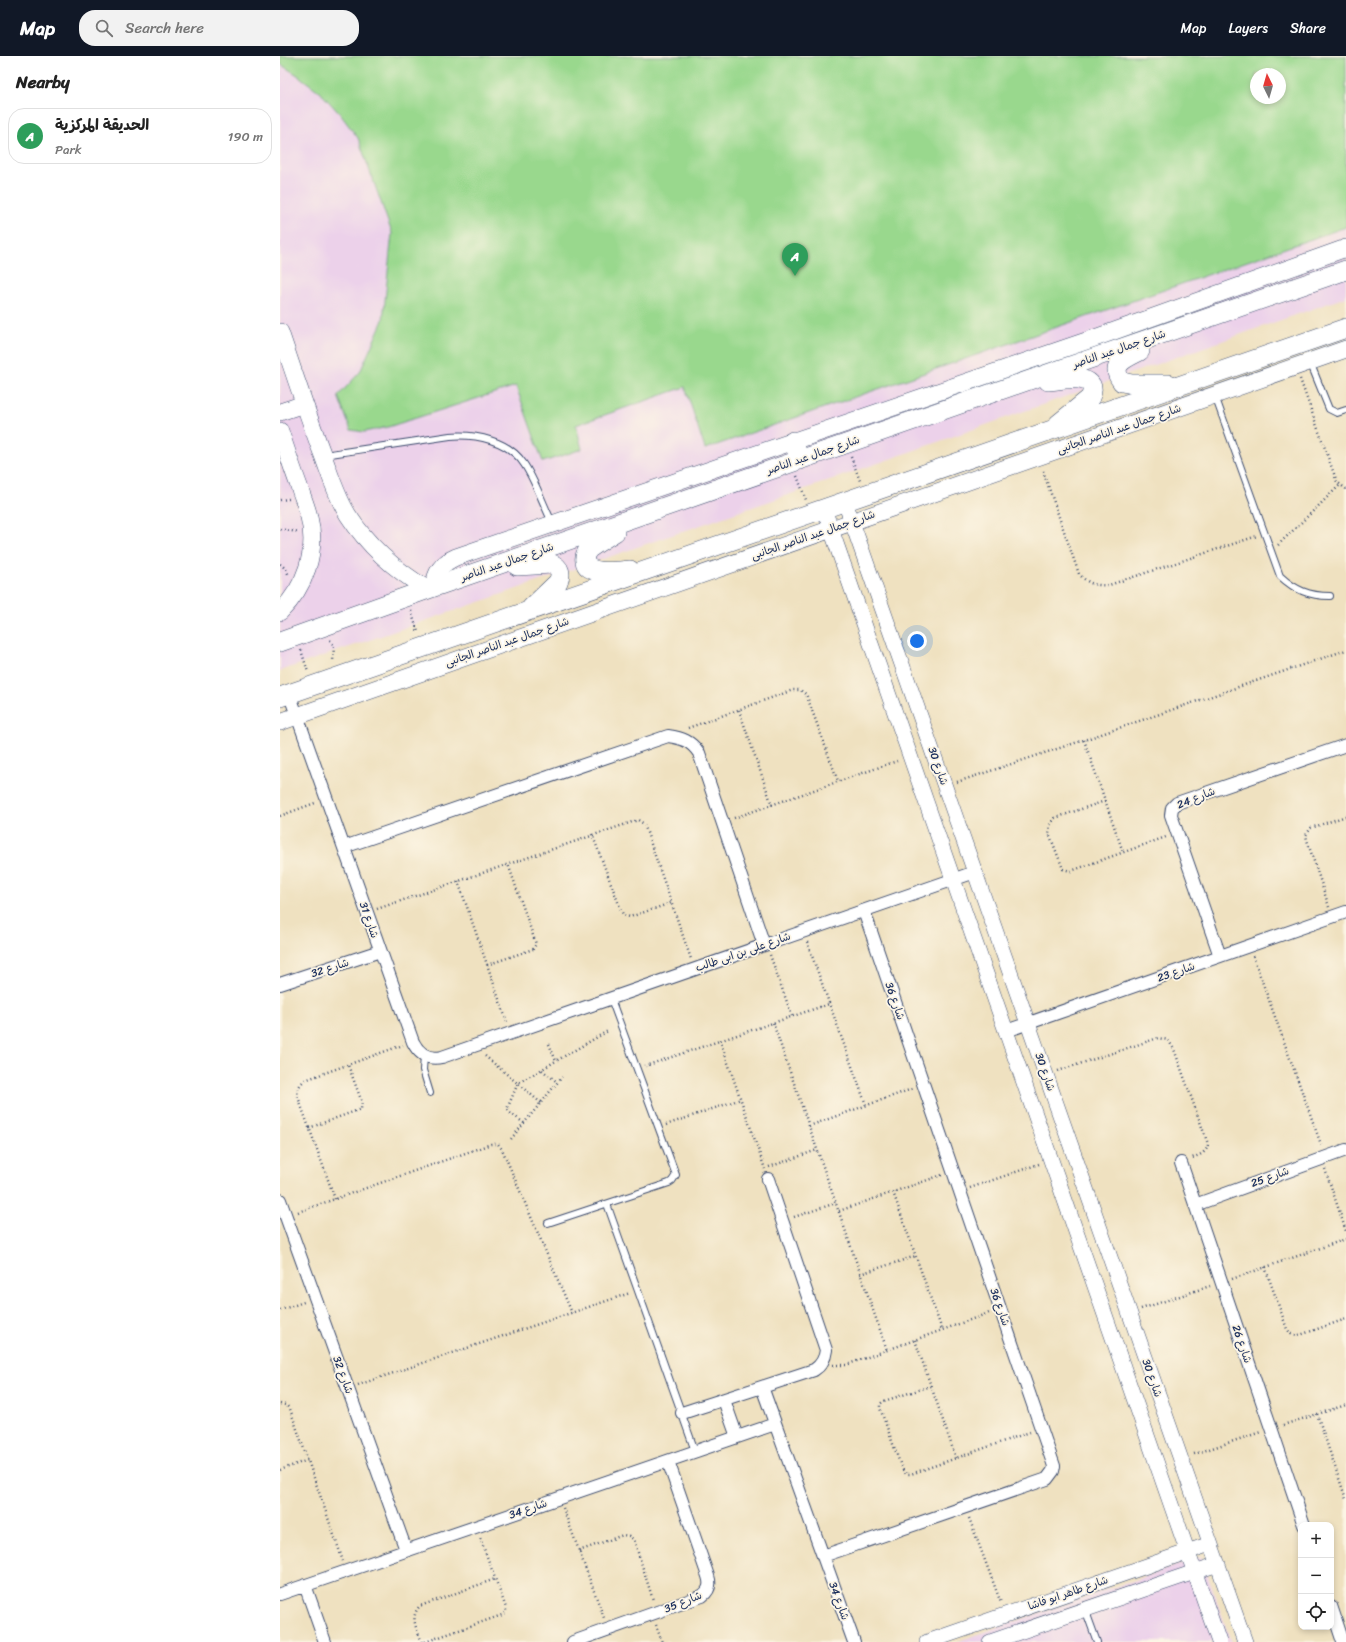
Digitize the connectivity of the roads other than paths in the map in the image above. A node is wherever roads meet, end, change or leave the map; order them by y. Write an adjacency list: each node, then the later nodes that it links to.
1 (1346, 248): 16 (main road)
2 (1346, 270): 3 (main road, شارع جمال عبد الناصر)
3 (1182, 328): 8 (main road); 9 (main road, شارع جمال عبد الناصر)
4 (1346, 328): 8 (main road)
5 (280, 332): 11 (main road)
6 (1346, 349): 7 (main road, شارع جمال عبد الناصر الجانبى)
7 (1303, 364): 10 (main road, شارع جمال عبد الناصر الجانبى); 12 (lane)
8 (1185, 384): 15 (main road)
9 (1016, 385): 15 (main road); 18 (main road, شارع جمال عبد الناصر)
10 (1215, 396): 22 (main road, شارع جمال عبد الناصر الجانبى); 28 (lane)
11 (304, 404): 13 (main road); 17 (main road)
12 (1346, 410)
13 (280, 412)
14 (280, 431): 29 (main road)
15 (1048, 432): 19 (main road)
16 (793, 441): 18 (main road); 23 (main road)
17 (323, 455): 23 (lane); 27 (main road)
18 (796, 461): 21 (main road, شارع جمال عبد الناصر)
19 (846, 502): 20 (main road); 22 (street, شارع 30)
20 (818, 512): 24 (street, شارع 30); 26 (main road)
21 (638, 517): 25 (main road, شارع جمال عبد الناصر); 26 (main road)
22 (852, 521): 24 (main road, شارع جمال عبد الناصر الجانبى); 37 (street, شارع 30)
23 (553, 524): 27 (main road)
24 (831, 529): 33 (main road, شارع جمال عبد الناصر الجانبى); 38 (street, شارع 30)
25 (490, 568): 27 (main road, شارع جمال عبد الناصر); 30 (main road)
26 (649, 570): 30 (main road)
27 (430, 588): 31 (main road, شارع جمال عبد الناصر)
28 (1330, 596)
29 (280, 612)
30 (527, 612): 32 (main road)
31 (288, 639)
32 (285, 695): 33 (street, شارع 31)
33 (297, 716): 34 (main road, شارع جمال عبد الناصر الجانبى); 36 (street, شارع 31)
34 (280, 722)
35 (1346, 745): 43 (street, شارع 24)
36 (344, 847): 41 (street); 42 (street, شارع 31)
37 (975, 872): 38 (street, شارع على بن ابى طالب); 46 (street, شارع 30)
38 (953, 880): 39 (street, شارع على بن ابى طالب); 47 (street, شارع 30)
39 (864, 911): 41 (street, شارع على بن ابى طالب); 68 (street, شارع 36)
40 (1346, 912): 43 (street, شارع 23)
41 (765, 945): 45 (street, شارع على بن ابى طالب)
42 (380, 951): 44 (street, شارع 32); 48 (street, شارع 31)
43 (1220, 956): 46 (street, شارع 23)
44 (280, 984)
45 (611, 998): 48 (street, شارع على بن ابى طالب); 54 (lane)
46 (1028, 1024): 47 (street, شارع 23); 65 (street, شارع 30)
47 (1006, 1031): 67 (street, شارع 30)
48 (424, 1056): 49 (lane)
49 (430, 1093)
50 (1346, 1150): 55 (street, شارع 25)
51 (1180, 1163): 55 (street, شارع 26)
52 (766, 1173): 57 (street)
53 (280, 1200): 66 (street, شارع 32)
54 (607, 1204): 56 (lane); 59 (lane)
55 (1195, 1205): 64 (street, شارع 26)
56 (548, 1223)
57 (762, 1387): 58 (street); 60 (street, شارع 34)
58 (724, 1400): 59 (street); 61 (street)
59 (682, 1413): 62 (lane)
60 (775, 1424): 61 (street, شارع 34); 68 (street, شارع 34)
61 (737, 1437): 62 (street, شارع 34)
62 (695, 1451): 63 (street, شارع 34)
63 (668, 1461): 66 (street, شارع 34); 76 (street, شارع 35)
64 (1303, 1522)
65 (1210, 1544): 67 (street, شارع طاهر ابو فاشا); 69 (street, شارع 30)
66 (406, 1550): 71 (street, شارع 34)
67 (1188, 1552): 70 (street, شارع 30); 78 (street, شارع طاهر ابو فاشا)
68 (823, 1556): 77 (street, شارع 34)
69 (1218, 1564): 70 (street, شارع طاهر ابو فاشا); 82 (street, شارع 30)
70 (1195, 1571): 73 (street, شارع طاهر ابو فاشا); 81 (street, شارع 30)
71 (305, 1585): 72 (street, شارع 34); 75 (street)
72 (280, 1594)
73 (1086, 1609): 79 (street, شارع طاهر ابو فاشا); 80 (lane)
74 (1334, 1615): 83 (street)
75 (325, 1642)
76 (573, 1642)
77 (854, 1642)
78 (927, 1642)
79 (990, 1642)
80 (1097, 1642)
81 (1219, 1642)
82 (1245, 1642)
83 (1343, 1642)

